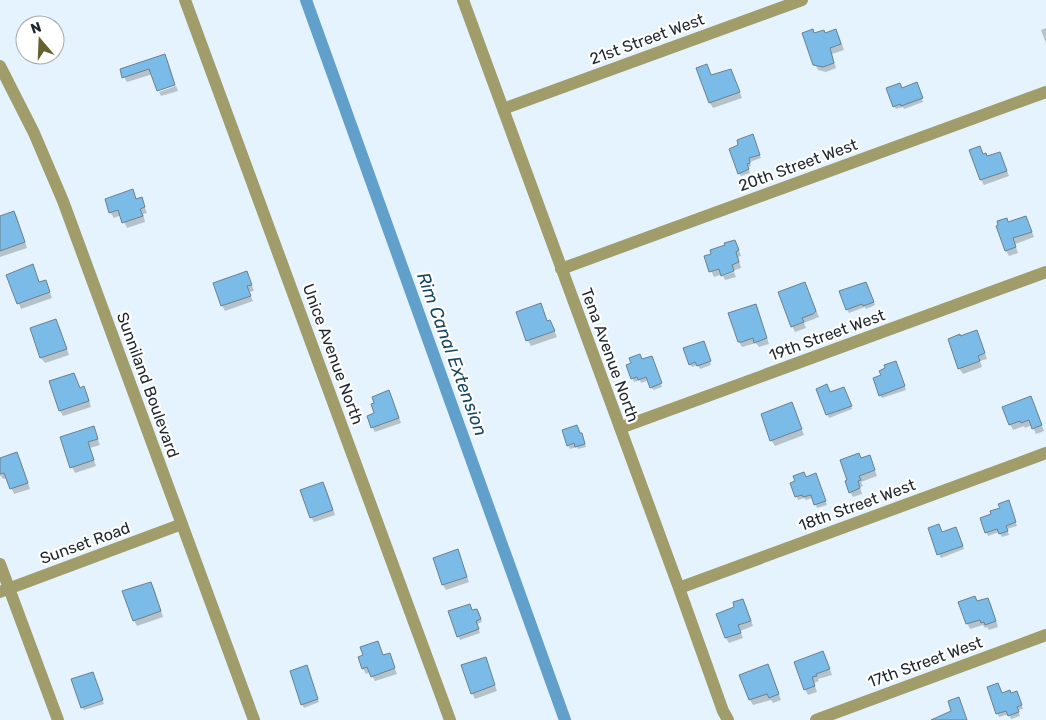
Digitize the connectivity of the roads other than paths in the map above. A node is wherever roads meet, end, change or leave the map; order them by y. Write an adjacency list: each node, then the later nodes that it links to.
1 (185, 0): 18 (street, Unice Avenue North)
2 (463, 0): 6 (street, Tena Avenue North)
3 (802, 0): 6 (street, 21st Street West)
4 (0, 66): 11 (street, Sunniland Boulevard)
5 (1046, 92): 7 (street, 20th Street West)
6 (503, 109): 7 (street, Tena Avenue North)
7 (561, 269): 9 (street, Tena Avenue North)
8 (1046, 272): 9 (street, 19th Street West)
9 (620, 428): 13 (street, Tena Avenue North)
10 (1046, 453): 13 (street, 18th Street West)
11 (182, 524): 14 (street, Sunset Road); 17 (street, Sunniland Boulevard)
12 (0, 564): 14 (street)
13 (679, 588): 19 (street, Tena Avenue North)
14 (4, 590): 16 (street)
15 (1046, 635): 20 (street, 17th Street West)
16 (58, 720)
17 (254, 720)
18 (450, 720)
19 (728, 720)
20 (816, 720)

